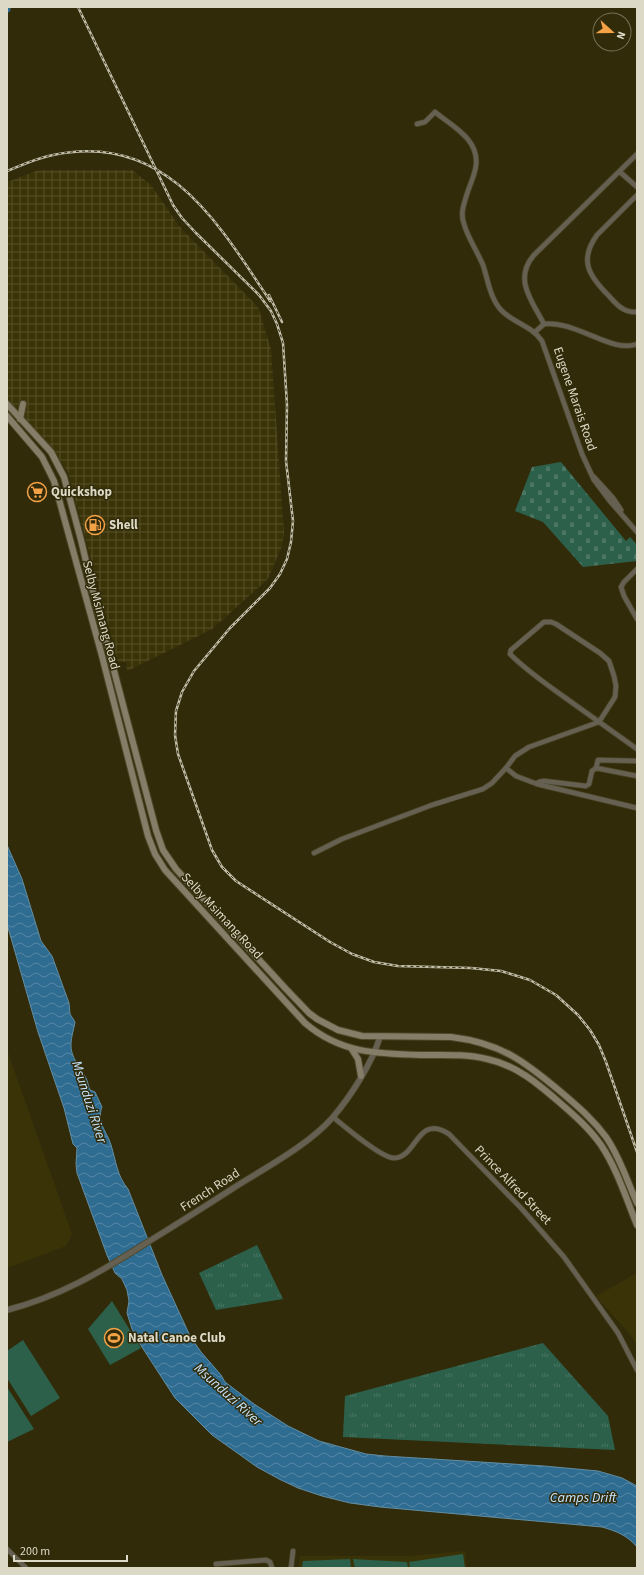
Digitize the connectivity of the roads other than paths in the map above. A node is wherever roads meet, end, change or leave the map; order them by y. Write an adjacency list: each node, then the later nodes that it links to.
1 (417, 124): 8 (street, Eugene Marais Road)
2 (637, 154): 3 (street)
3 (620, 172): 4 (street); 7 (street)
4 (637, 187)
5 (637, 195): 6 (street)
6 (637, 312)
7 (544, 324): 8 (street); 9 (street)
8 (535, 332): 15 (street, Eugene Marais Road)
9 (637, 344)
10 (7, 404): 14 (main road, Selby Msimang Road)
11 (23, 404): 14 (main road)
12 (7, 409): 13 (main road)
13 (7, 417): 28 (main road, Selby Msimang Road)
14 (20, 419): 27 (main road, Selby Msimang Road)
15 (637, 532)
16 (637, 569): 17 (street)
17 (637, 619)
18 (598, 722): 18 (street); 19 (street); 21 (street)
19 (637, 749)
20 (637, 761): 22 (street)
21 (506, 768): 24 (street); 26 (street)
22 (596, 768): 23 (street); 24 (street)
23 (637, 776)
24 (538, 784): 25 (street)
25 (637, 808)
26 (314, 853)
27 (380, 1037): 29 (street, French Road); 32 (main road, Selby Msimang Road)
28 (350, 1048): 29 (main road, Selby Msimang Road); 30 (main road)
29 (375, 1054): 30 (street, French Road); 33 (main road, Selby Msimang Road)
30 (362, 1076): 31 (street, French Road)
31 (333, 1117): 34 (street, French Road); 35 (street, Prince Alfred Street)
32 (637, 1203)
33 (637, 1225)
34 (7, 1310)
35 (637, 1370)
36 (7, 1549): 40 (street)
37 (293, 1551): 43 (street)
38 (247, 1562): 39 (street); 41 (street); 42 (street)
39 (216, 1564)
40 (26, 1568)
41 (247, 1568)
42 (272, 1568)
43 (291, 1568)

